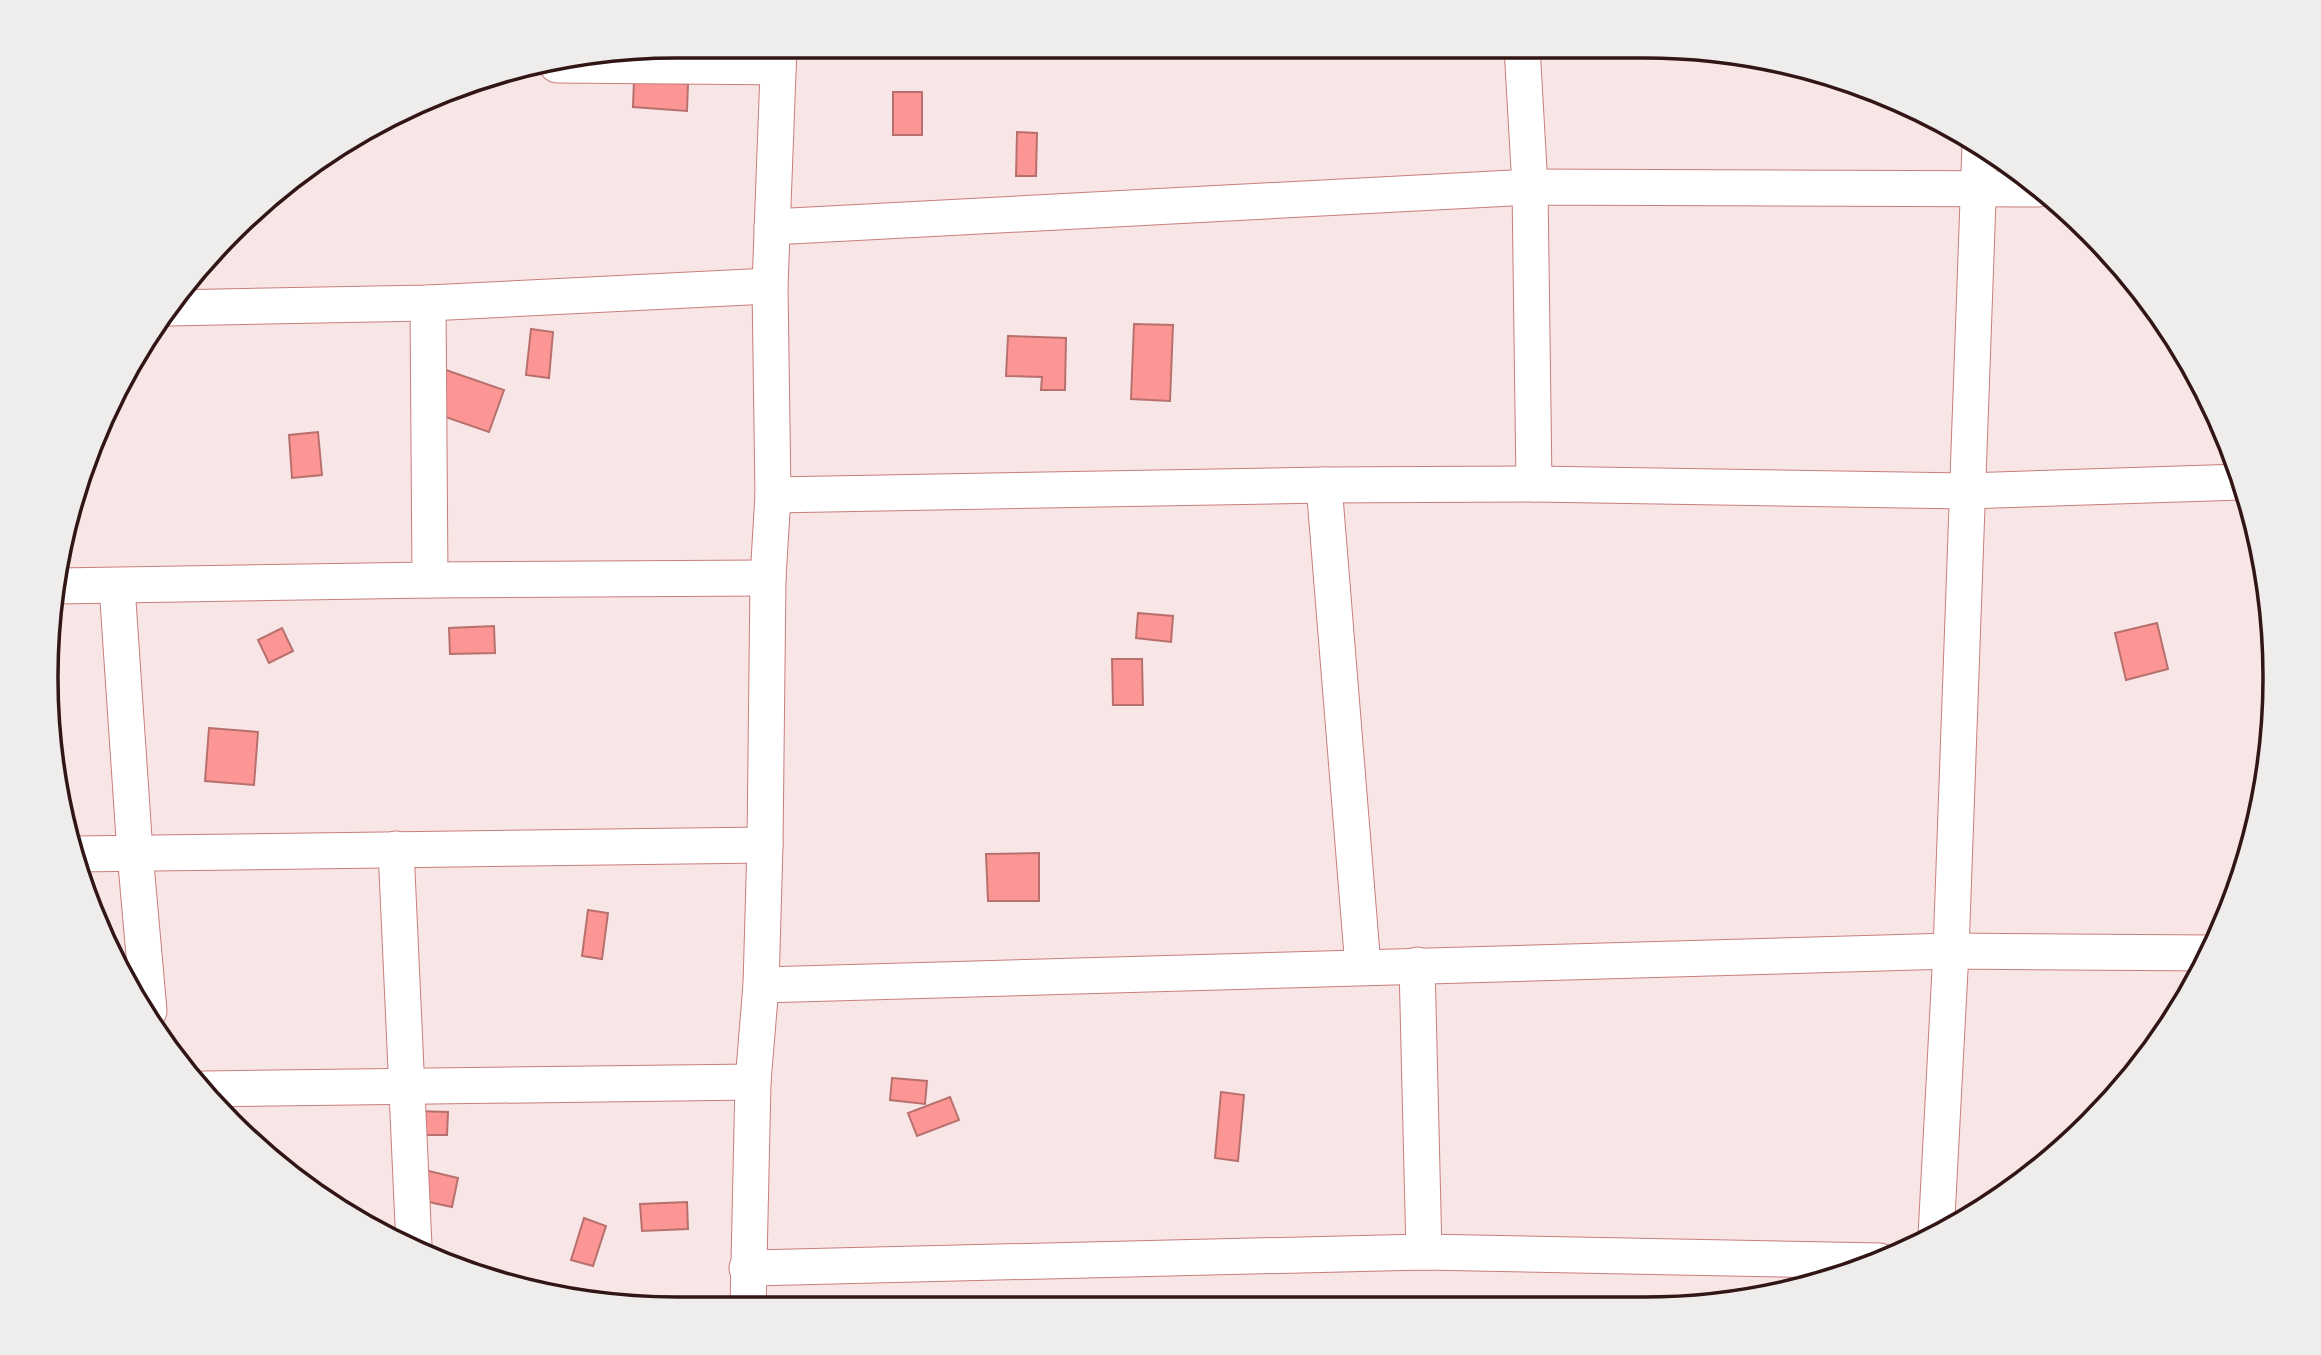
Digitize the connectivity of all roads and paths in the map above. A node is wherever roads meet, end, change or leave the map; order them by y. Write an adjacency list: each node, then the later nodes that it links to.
1 (750, 58): 4 (street)
2 (778, 58): 9 (street)
3 (1523, 58): 6 (street)
4 (593, 64)
5 (1979, 157): 7 (street)
6 (1530, 187): 7 (street); 9 (street); 14 (street)
7 (1978, 189): 8 (street); 16 (street)
8 (2025, 189)
9 (772, 227): 10 (street)
10 (770, 286): 11 (street); 17 (street)
11 (428, 303): 12 (street); 19 (street)
12 (180, 308)
13 (2231, 482): 16 (street)
14 (1534, 484): 15 (street); 16 (street)
15 (1324, 485): 17 (street); 29 (street)
16 (1966, 491): 26 (street)
17 (773, 495): 18 (street)
18 (768, 578): 19 (street); 22 (street)
19 (430, 580): 21 (street)
20 (65, 586): 21 (street)
21 (117, 586): 24 (street)
22 (765, 845): 23 (street); 30 (street)
23 (396, 849): 24 (street); 33 (street)
24 (135, 853): 25 (street); 31 (street)
25 (84, 854)
26 (1951, 951): 27 (street); 28 (street); 35 (street)
27 (2199, 953)
28 (1417, 965): 29 (street); 37 (street)
29 (1363, 967): 30 (street)
30 (761, 985): 32 (street)
31 (148, 998)
32 (752, 1082): 33 (street); 39 (street)
33 (407, 1087): 34 (street); 36 (street)
34 (215, 1089)
35 (1937, 1223)
36 (414, 1238)
37 (1423, 1252): 38 (street); 39 (street)
38 (1853, 1260)
39 (747, 1268): 40 (street)
40 (748, 1297)

